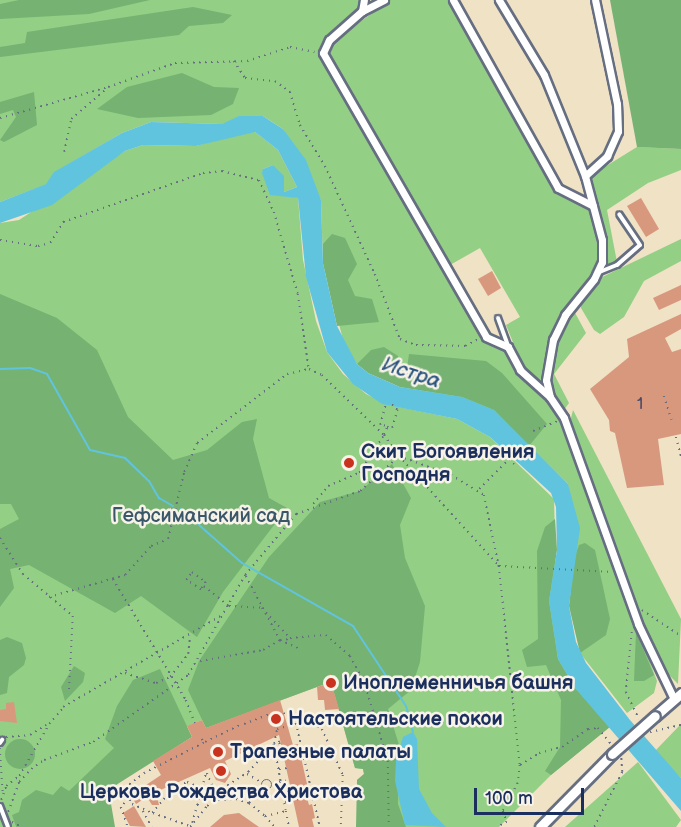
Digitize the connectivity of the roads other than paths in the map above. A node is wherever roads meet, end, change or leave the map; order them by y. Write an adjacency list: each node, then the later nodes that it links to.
1 (364, 0): 6 (street)
2 (384, 0): 6 (street)
3 (453, 0): 8 (street)
4 (499, 0): 7 (street)
5 (595, 0): 7 (street)
6 (362, 10): 12 (street)
7 (585, 176): 8 (street)
8 (593, 206): 10 (street)
9 (619, 214): 10 (lane)
10 (596, 273): 13 (street)
11 (498, 318): 12 (lane)
12 (508, 347): 13 (street)
13 (550, 397): 14 (street)
14 (678, 696): 17 (main road, bridge)
15 (0, 804): 16 (lane)
16 (7, 826)
17 (540, 827)

